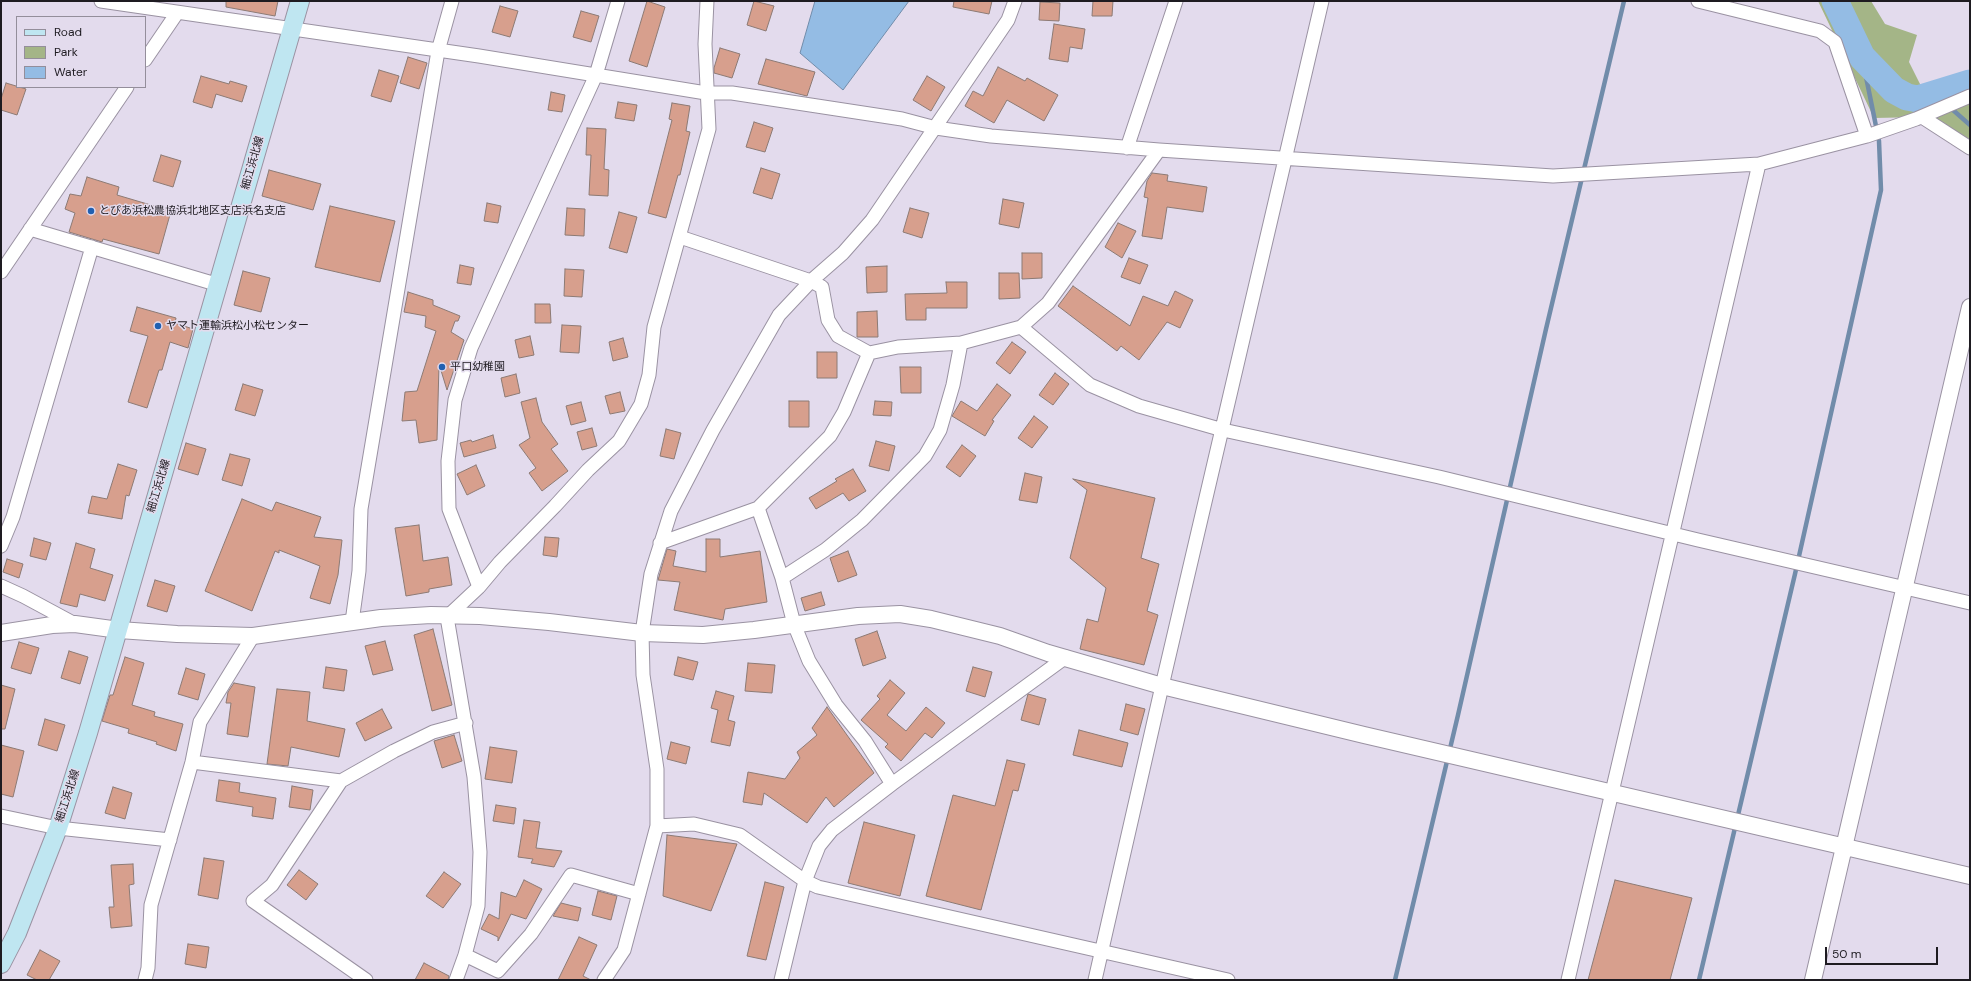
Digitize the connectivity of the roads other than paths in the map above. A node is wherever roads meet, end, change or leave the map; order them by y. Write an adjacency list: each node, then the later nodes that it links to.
1 (101, 1): 10 (street)
2 (300, 1): 12 (main road, 細江浜北線)
3 (452, 1): 13 (street)
4 (618, 1): 15 (street)
5 (707, 1): 17 (street)
6 (1015, 1): 20 (street)
7 (1176, 1): 22 (street)
8 (1322, 1): 25 (street)
9 (1698, 1): 21 (street)
10 (123, 3): 11 (street)
11 (177, 13): 12 (street); 14 (street)
12 (291, 29): 13 (street); 32 (main road, 細江浜北線)
13 (438, 51): 15 (street); 49 (street)
14 (146, 59)
15 (596, 75): 17 (street); 45 (street)
16 (126, 88): 27 (street)
17 (706, 93): 20 (street); 28 (street)
18 (1964, 98): 19 (street)
19 (1922, 117): 21 (street); 23 (street)
20 (936, 128): 22 (street); 31 (street)
21 (1867, 136): 26 (street)
22 (1127, 148): 24 (street)
23 (1970, 148)
24 (1159, 150): 25 (street); 34 (street)
25 (1286, 158): 26 (street); 38 (street)
26 (1759, 164): 40 (street)
27 (30, 229): 29 (street); 30 (street)
28 (680, 237): 31 (street); 45 (street)
29 (92, 247): 32 (street); 42 (street)
30 (1, 272)
31 (811, 281): 37 (street); 41 (street)
32 (219, 285): 52 (main road, 細江浜北線)
33 (1970, 307): 35 (street)
34 (1021, 327): 36 (street); 38 (street)
35 (1967, 330): 46 (street)
36 (961, 343): 37 (street); 43 (street)
37 (869, 353): 39 (street)
38 (1222, 430): 40 (street); 57 (street)
39 (758, 508): 41 (street); 43 (street)
40 (1674, 534): 46 (street); 62 (street)
41 (660, 543): 54 (street)
42 (1, 546)
43 (782, 578): 51 (street)
44 (1, 586): 50 (street)
45 (479, 587): 48 (street)
46 (1904, 587): 47 (street); 67 (street)
47 (1970, 603)
48 (447, 617): 49 (street); 54 (street); 58 (street)
49 (352, 622): 55 (street)
50 (75, 624): 52 (street); 53 (street)
51 (794, 624): 54 (street); 56 (street); 61 (street)
52 (119, 630): 55 (street); 65 (main road, 細江浜北線)
53 (1, 633)
54 (642, 633): 64 (street)
55 (254, 636): 59 (street)
56 (1066, 657): 57 (street); 61 (street)
57 (1162, 686): 62 (street); 71 (street)
58 (466, 723): 60 (street); 72 (street)
59 (192, 762): 60 (street); 66 (street)
60 (341, 781): 75 (street)
61 (892, 784): 69 (street)
62 (1613, 792): 67 (street); 81 (street)
63 (1, 816): 65 (street)
64 (658, 826): 69 (street); 70 (street)
65 (58, 828): 66 (street); 73 (main road, 細江浜北線)
66 (170, 840): 74 (street)
67 (1844, 846): 68 (street); 82 (street)
68 (1970, 876)
69 (805, 881): 71 (street); 78 (street)
70 (639, 894): 72 (street); 77 (street)
71 (1102, 950): 79 (street); 80 (street)
72 (465, 955): 76 (street)
73 (1, 964)
74 (145, 980)
75 (366, 980)
76 (456, 980)
77 (604, 980)
78 (781, 980)
79 (1095, 980)
80 (1228, 980)
81 (1568, 980)
82 (1813, 980)

